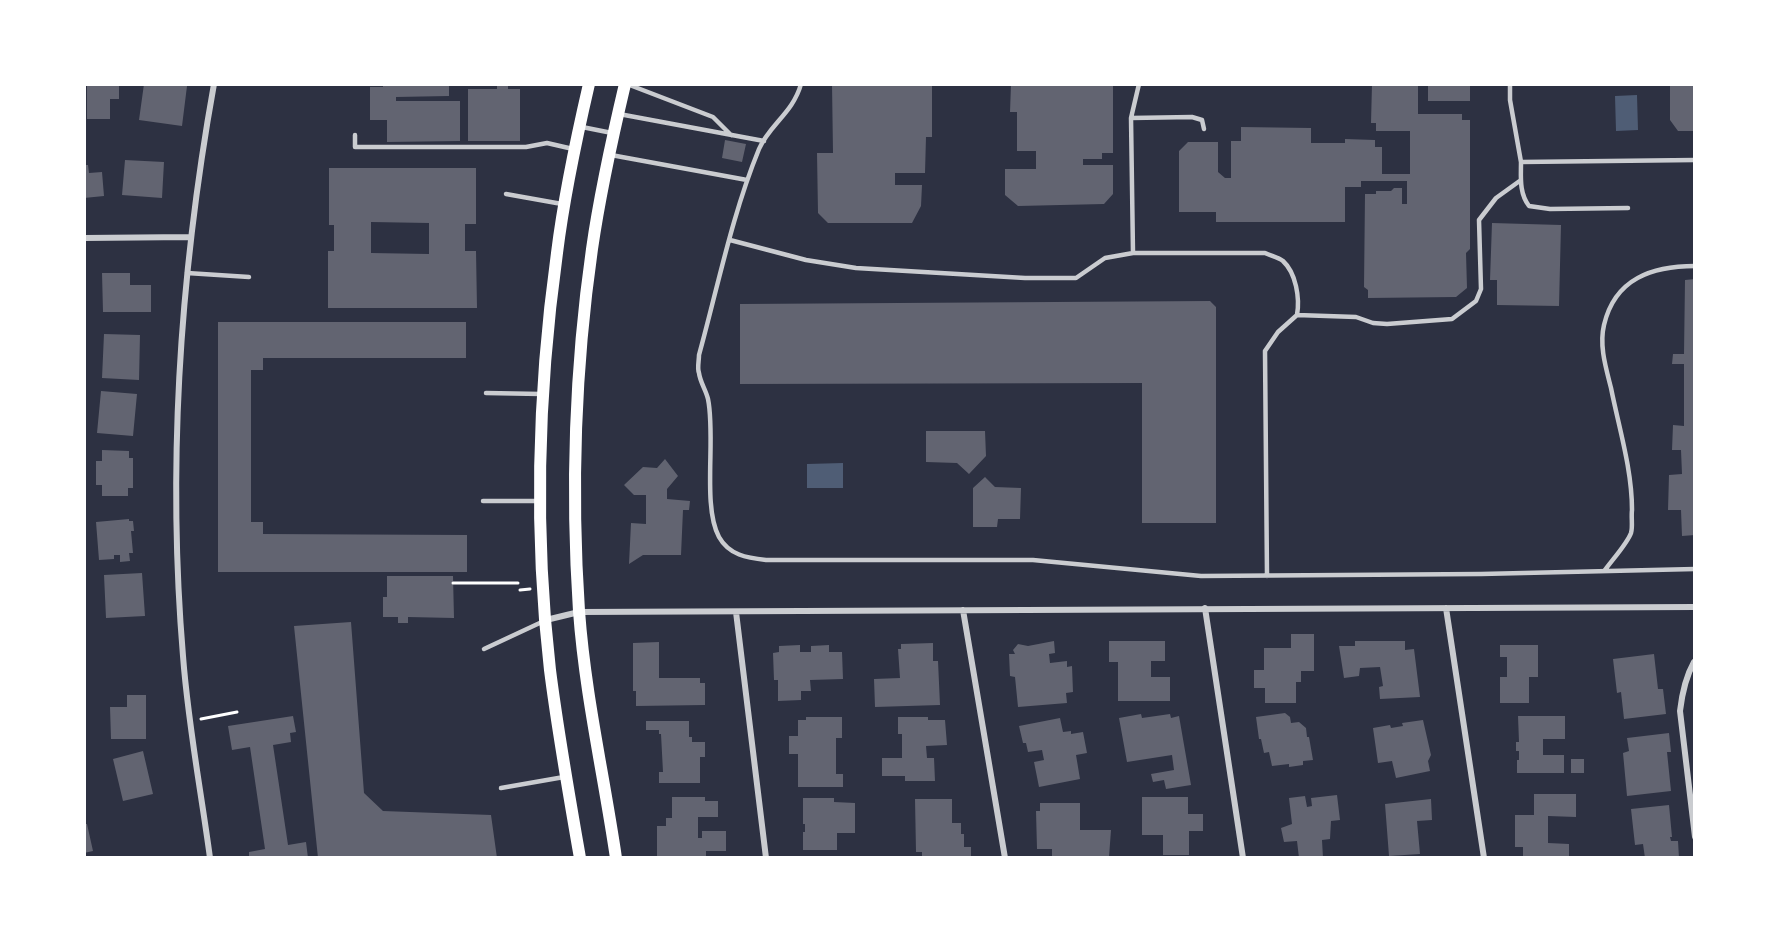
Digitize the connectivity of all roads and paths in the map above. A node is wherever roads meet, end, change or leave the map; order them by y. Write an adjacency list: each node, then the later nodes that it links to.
1 (214, 84): 24 (street)
2 (588, 84): 9 (main road)
3 (626, 84): 7 (main road); 13 (lane)
4 (801, 84): 14 (lane)
5 (1139, 84): 8 (lane)
6 (1510, 84): 18 (lane)
7 (618, 114): 11 (main road); 13 (lane)
8 (1131, 118): 10 (lane); 27 (lane)
9 (579, 126): 11 (lane); 15 (main road)
10 (1204, 129)
11 (613, 133): 16 (main road)
12 (355, 135): 15 (lane)
13 (731, 135): 14 (lane)
14 (764, 141): 19 (lane)
15 (574, 149): 22 (main road)
16 (608, 155): 19 (lane); 45 (main road)
17 (1695, 160): 18 (lane)
18 (1521, 162): 20 (lane)
19 (747, 180): 26 (lane)
20 (1521, 180): 23 (lane); 31 (lane)
21 (506, 194): 22 (lane)
22 (564, 204): 33 (main road)
23 (1628, 208)
24 (190, 237): 25 (street); 29 (street)
25 (84, 238)
26 (730, 240): 27 (lane); 38 (lane)
27 (1133, 254): 31 (lane)
28 (1695, 266): 37 (lane)
29 (187, 273): 30 (lane); 51 (street)
30 (249, 277)
31 (1297, 315): 38 (lane)
32 (486, 393): 33 (lane)
33 (544, 394): 35 (main road)
34 (483, 501): 35 (lane)
35 (541, 501): 47 (main road)
36 (1695, 569): 37 (lane)
37 (1605, 570): 38 (lane)
38 (1267, 576)
39 (453, 583): 40 (path)
40 (518, 583)
41 (1695, 607): 43 (street)
42 (1205, 608): 43 (street); 44 (street); 60 (street)
43 (1446, 608): 61 (street)
44 (963, 610): 46 (street); 59 (street)
45 (579, 612): 46 (street); 47 (street); 57 (main road)
46 (736, 612): 58 (street)
47 (546, 620): 48 (lane); 52 (main road)
48 (484, 649)
49 (1694, 662): 54 (street)
50 (237, 712): 51 (path)
51 (190, 721): 55 (street)
52 (565, 777): 53 (lane); 56 (main road)
53 (501, 788)
54 (1695, 837)
55 (210, 858)
56 (579, 858)
57 (615, 858)
58 (766, 858)
59 (1005, 858)
60 (1243, 858)
61 (1484, 858)

